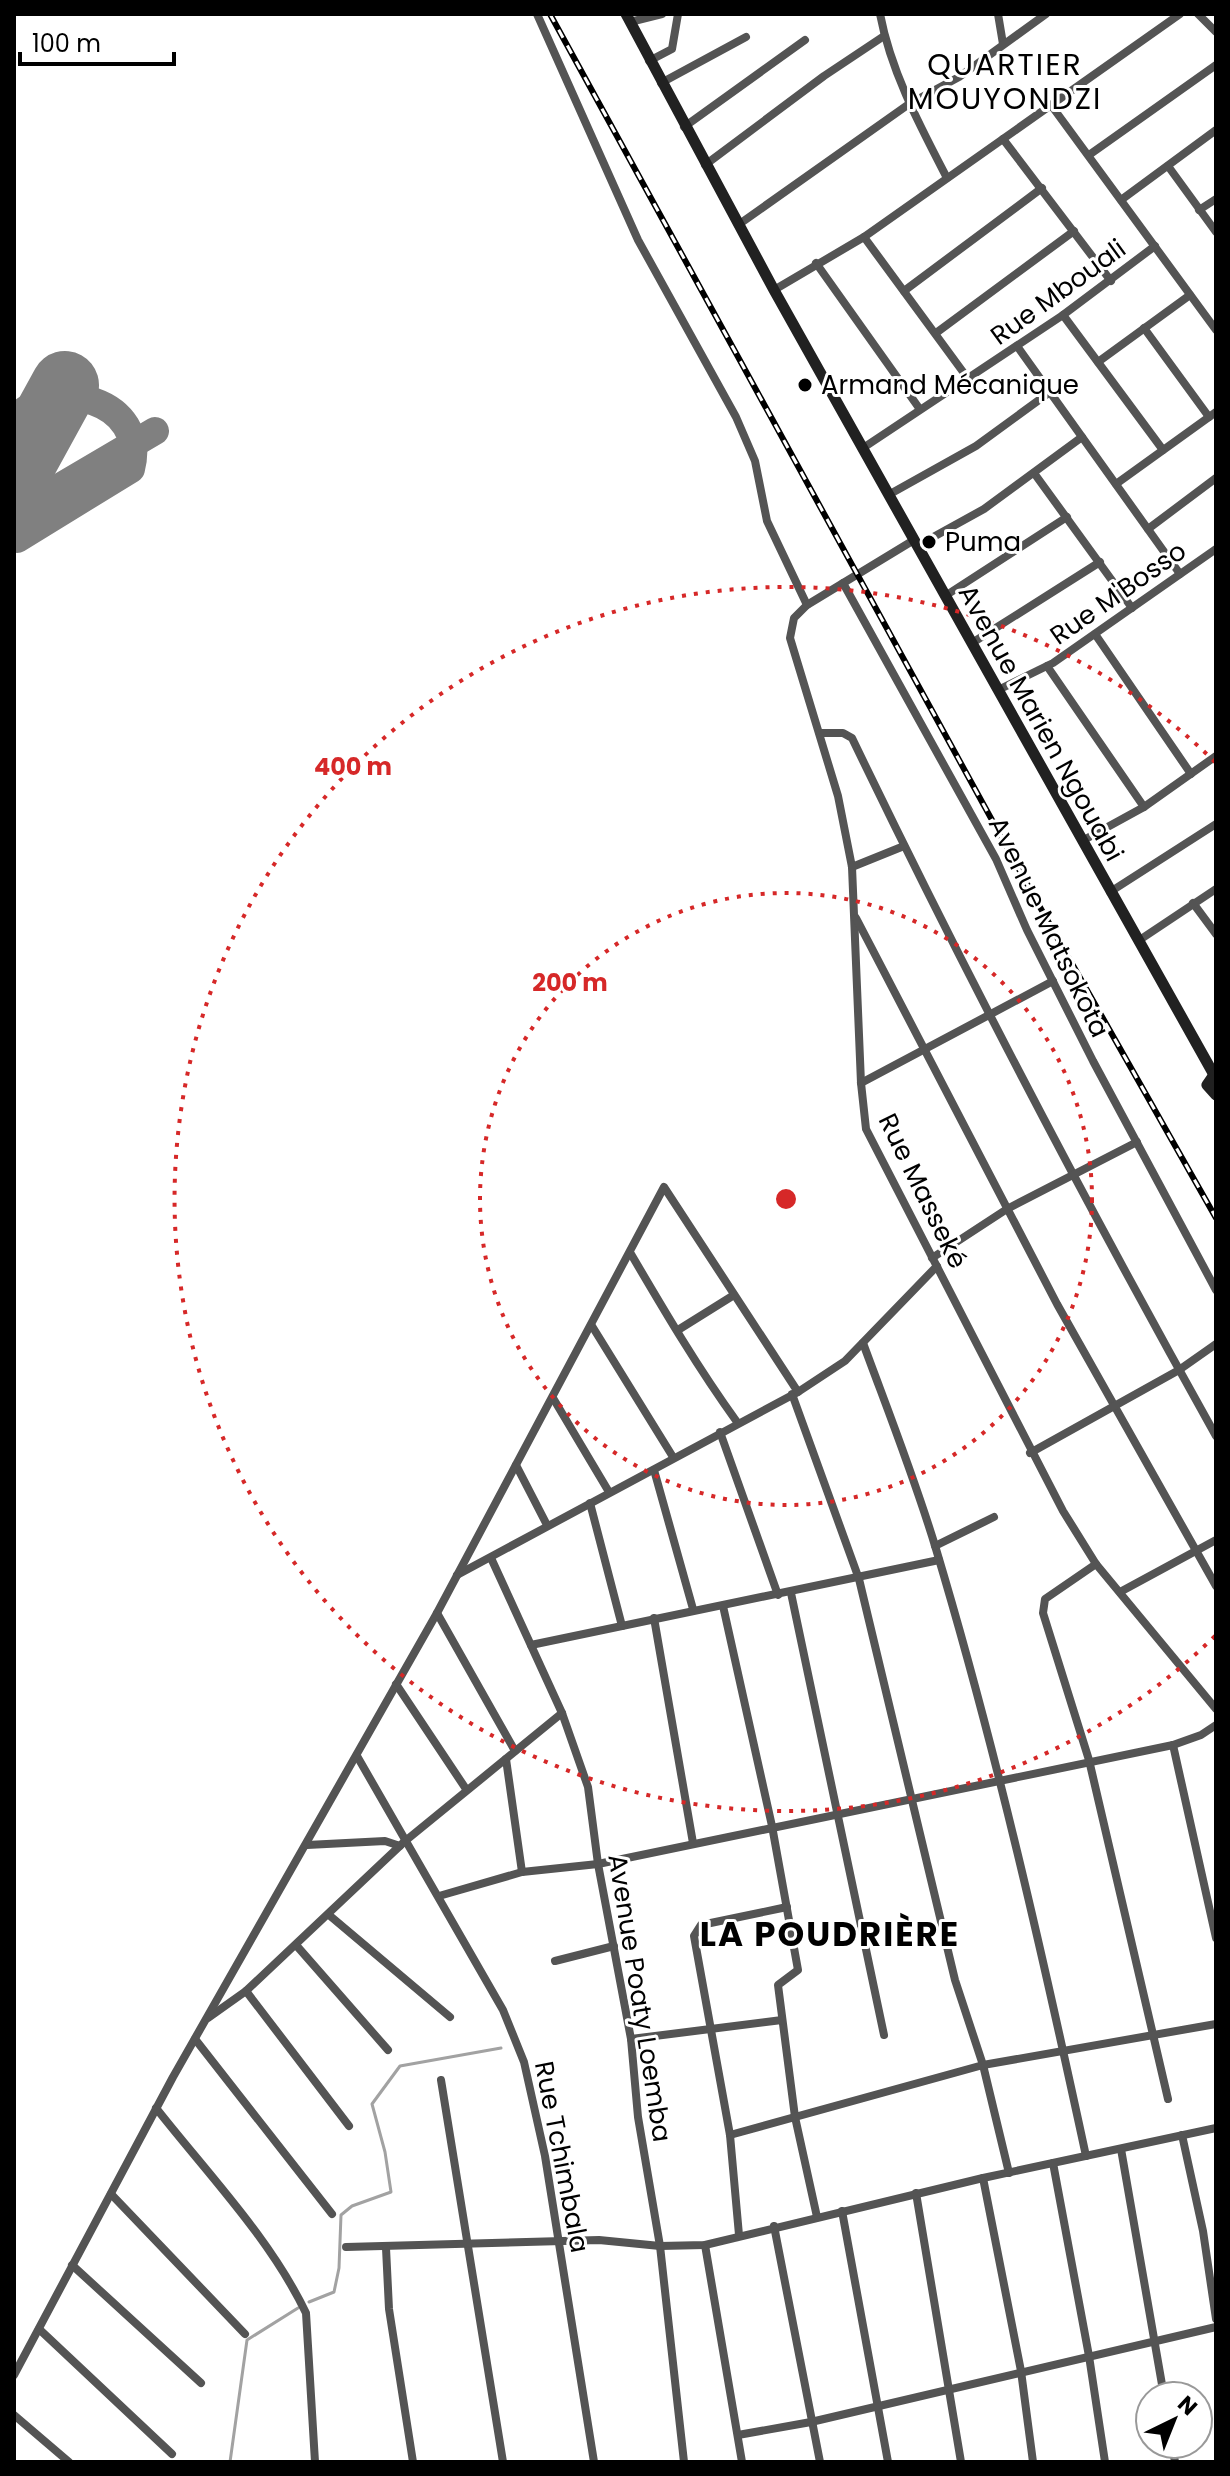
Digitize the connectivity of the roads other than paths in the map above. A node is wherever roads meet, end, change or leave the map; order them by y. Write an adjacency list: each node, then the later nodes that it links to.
1 (537, 14): 66 (street)
2 (662, 14): 9 (street)
3 (678, 14): 15 (street)
4 (880, 14): 11 (street)
5 (998, 14): 14 (street)
6 (1046, 14): 14 (street)
7 (1180, 14): 19 (street)
8 (1198, 14): 10 (street)
9 (628, 18): 15 (street, Avenue Marien Ngouabi)
10 (1216, 32)
11 (884, 36): 18 (street); 24 (street)
12 (746, 37): 17 (street)
13 (805, 40): 20 (street)
14 (1003, 44): 18 (street)
15 (649, 61): 17 (street, Avenue Marien Ngouabi)
16 (1216, 65): 23 (street)
17 (661, 83): 20 (street, Avenue Marien Ngouabi)
18 (909, 104): 26 (street); 31 (street)
19 (1051, 105): 22 (street); 23 (street)
20 (684, 127): 24 (street, Avenue Marien Ngouabi)
21 (1216, 130): 25 (street)
22 (1003, 139): 26 (street); 27 (street)
23 (1089, 155): 29 (street)
24 (705, 165): 31 (street, Avenue Marien Ngouabi)
25 (1168, 166): 29 (street); 30 (street)
26 (947, 178): 34 (street)
27 (1042, 188): 32 (street); 39 (street)
28 (1216, 199): 30 (street)
29 (1121, 200): 35 (street)
30 (1199, 210): 33 (street)
31 (738, 225): 38 (street, Avenue Marien Ngouabi)
32 (1074, 231): 37 (street); 44 (street)
33 (1216, 232)
34 (864, 237): 36 (street); 39 (street)
35 (1155, 246): 37 (street, Rue Mbouali); 40 (street)
36 (816, 263): 38 (street); 49 (street)
37 (1111, 281): 41 (street, Rue Mbouali)
38 (774, 290): 52 (street, Avenue Marien Ngouabi)
39 (904, 291): 44 (street)
40 (1190, 295): 42 (street); 43 (street)
41 (1063, 315): 45 (street, Rue Mbouali); 46 (street)
42 (1144, 328): 46 (street); 50 (street)
43 (1216, 330)
44 (936, 333): 47 (street)
45 (1017, 346): 47 (street, Rue Mbouali); 48 (street)
46 (1098, 362): 53 (street)
47 (969, 380): 49 (street, Rue Mbouali)
48 (1050, 392): 51 (street); 57 (street)
49 (919, 408): 52 (street, Rue Mbouali)
50 (1212, 415): 53 (street)
51 (1082, 437): 54 (street); 56 (street)
52 (863, 448): 57 (street, Avenue Marien Ngouabi)
53 (1163, 450): 56 (street)
54 (1034, 473): 58 (street); 60 (street)
55 (1216, 478): 59 (street)
56 (1116, 484): 59 (street)
57 (890, 494): 60 (street, Avenue Marien Ngouabi)
58 (1067, 517): 62 (street); 65 (street)
59 (1148, 529): 63 (street)
60 (916, 543): 64 (street); 65 (street, Avenue Marien Ngouabi)
61 (1216, 549): 63 (street, Rue M'Bosso)
62 (1100, 562): 67 (street); 69 (street)
63 (1180, 574): 67 (street, Rue M'Bosso)
64 (843, 583): 66 (street); 86 (street, Avenue Matsokota)
65 (945, 596): 69 (street, Avenue Marien Ngouabi)
66 (807, 605): 72 (street, Rue Masseké)
67 (1132, 608): 68 (street, Rue M'Bosso)
68 (1095, 634): 70 (street, Rue M'Bosso); 74 (street)
69 (972, 643): 71 (street, Avenue Marien Ngouabi)
70 (1047, 666): 71 (street, Rue M'Bosso); 75 (street)
71 (998, 690): 77 (street, Avenue Marien Ngouabi)
72 (820, 733): 78 (street); 79 (street, Rue Masseké)
73 (1216, 756): 74 (street)
74 (1191, 774): 75 (street)
75 (1144, 807): 77 (street)
76 (1216, 824): 81 (street)
77 (1082, 841): 81 (street, Avenue Marien Ngouabi)
78 (904, 846): 79 (street); 87 (street)
79 (852, 867): 83 (street, Rue Masseké)
80 (1216, 889): 82 (street)
81 (1110, 892): 85 (street, Avenue Marien Ngouabi)
82 (1193, 903): 84 (street); 85 (street)
83 (854, 915): 88 (street); 90 (street, Rue Masseké)
84 (1216, 934)
85 (1138, 941): 89 (street, Avenue Marien Ngouabi)
86 (1053, 981): 87 (street); 92 (street, Avenue Matsokota)
87 (990, 1017): 88 (street); 93 (street)
88 (924, 1052): 90 (street); 94 (street)
89 (1214, 1073): 91 (street)
90 (861, 1083): 96 (street, Rue Masseké)
91 (1216, 1095)
92 (1137, 1142): 93 (street); 97 (street, Avenue Matsokota)
93 (1072, 1176): 94 (street); 103 (street)
94 (1007, 1209): 96 (street); 106 (street)
95 (631, 1254): 98 (street); 99 (street); 100 (street)
96 (934, 1262): 101 (street); 110 (street, Rue Masseké)
97 (1216, 1290)
98 (734, 1295): 100 (street); 104 (street)
99 (592, 1326): 105 (street); 111 (street)
100 (678, 1330): 107 (street)
101 (863, 1343): 104 (street); 119 (street)
102 (1216, 1344): 103 (street)
103 (1179, 1370): 106 (street); 109 (street)
104 (795, 1393): 107 (street); 125 (street)
105 (553, 1398): 112 (street); 114 (street)
106 (1115, 1406): 110 (street); 120 (street)
107 (737, 1422): 108 (street)
108 (720, 1432): 111 (street); 129 (street)
109 (1216, 1436)
110 (1030, 1453): 123 (street, Rue Masseké)
111 (673, 1457): 113 (street)
112 (516, 1465): 117 (street); 124 (street)
113 (654, 1470): 114 (street); 131 (street)
114 (609, 1492): 115 (street)
115 (590, 1503): 117 (street); 134 (street)
116 (994, 1517): 119 (street)
117 (547, 1525): 121 (street)
118 (1216, 1540): 120 (street)
119 (935, 1546): 122 (street)
120 (1196, 1551): 126 (street); 127 (street)
121 (491, 1558): 124 (street); 135 (street, Avenue Poaty Loemba)
122 (939, 1560): 125 (street); 145 (street)
123 (1096, 1564): 127 (street, Rue Masseké); 144 (street)
124 (456, 1576): 132 (street)
125 (859, 1579): 128 (street); 147 (street)
126 (1216, 1586)
127 (1120, 1592): 137 (street, Rue Masseké)
128 (791, 1593): 129 (street); 148 (street)
129 (778, 1595): 130 (street)
130 (723, 1606): 131 (street); 149 (street)
131 (693, 1609): 133 (street)
132 (437, 1613): 136 (street); 141 (street)
133 (654, 1618): 134 (street); 150 (street)
134 (622, 1626): 135 (street)
135 (531, 1645): 138 (street, Avenue Poaty Loemba)
136 (396, 1684): 142 (street); 146 (street)
137 (1216, 1709)
138 (562, 1713): 141 (street); 153 (street, Avenue Poaty Loemba)
139 (1216, 1725): 140 (street)
140 (1173, 1745): 144 (street); 158 (street)
141 (515, 1751): 143 (street)
142 (357, 1756): 151 (street, Rue Tchimbala); 152 (street)
143 (506, 1759): 146 (street); 154 (street)
144 (1089, 1760): 145 (street); 168 (street)
145 (998, 1778): 147 (street); 172 (street)
146 (466, 1789): 151 (street)
147 (914, 1801): 148 (street); 174 (street)
148 (839, 1813): 149 (street); 169 (street)
149 (772, 1826): 150 (street); 156 (street)
150 (693, 1843): 153 (street)
151 (402, 1844): 152 (street); 155 (street, Rue Tchimbala); 157 (street)
152 (307, 1845): 164 (street)
153 (598, 1864): 154 (street); 160 (street, Avenue Poaty Loemba)
154 (522, 1872): 155 (street)
155 (439, 1896): 195 (street, Rue Tchimbala)
156 (787, 1907): 165 (street); 167 (street)
157 (329, 1915): 159 (street); 163 (street)
158 (1216, 1938)
159 (296, 1945): 162 (street); 173 (street)
160 (614, 1946): 161 (street); 171 (street, Avenue Poaty Loemba)
161 (555, 1961)
162 (246, 1991): 164 (street); 179 (street)
163 (450, 2017)
164 (205, 2020): 170 (street)
165 (782, 2020): 167 (street); 178 (street)
166 (1216, 2024): 168 (street)
167 (711, 2028): 171 (street); 181 (street)
168 (1152, 2033): 172 (street); 176 (street)
169 (884, 2035)
170 (195, 2039): 177 (street); 191 (street)
171 (631, 2039): 198 (street, Avenue Poaty Loemba)
172 (1063, 2049): 174 (street); 184 (street)
173 (388, 2050)
174 (983, 2065): 178 (street); 186 (street)
175 (441, 2080): 197 (street)
176 (1168, 2099)
177 (156, 2108): 189 (street); 219 (street)
178 (795, 2117): 181 (street); 192 (street)
179 (349, 2126)
180 (1216, 2128): 182 (street)
181 (730, 2135): 194 (street)
182 (1182, 2135): 183 (street); 202 (street)
183 (1121, 2149): 184 (street); 206 (street)
184 (1086, 2156): 185 (street)
185 (1053, 2163): 186 (street); 207 (street)
186 (1009, 2173): 187 (street)
187 (983, 2178): 188 (street); 208 (street)
188 (916, 2193): 190 (street); 212 (street)
189 (111, 2194): 201 (street); 205 (street)
190 (842, 2211): 192 (street); 213 (street)
191 (332, 2214)
192 (817, 2217): 193 (street)
193 (774, 2226): 194 (street); 215 (street)
194 (739, 2235): 196 (street)
195 (560, 2243): 197 (street); 198 (street); 222 (street, Rue Tchimbala)
196 (705, 2245): 198 (street); 216 (street)
197 (469, 2246): 200 (street); 221 (street)
198 (660, 2246): 223 (street, Avenue Poaty Loemba)
199 (346, 2247): 200 (street)
200 (386, 2248): 220 (street)
201 (72, 2265): 204 (street); 211 (street)
202 (1216, 2319)
203 (1216, 2327): 206 (street)
204 (39, 2329): 209 (street); 217 (street)
205 (245, 2334)
206 (1155, 2341): 207 (street); 210 (street)
207 (1089, 2356): 208 (street); 229 (street)
208 (1021, 2371): 212 (street); 228 (street)
209 (14, 2375)
210 (1161, 2380)
211 (201, 2383)
212 (948, 2387): 213 (street); 227 (street)
213 (879, 2404): 215 (street); 226 (street)
214 (14, 2415): 218 (street)
215 (811, 2422): 216 (street); 225 (street)
216 (738, 2435): 224 (street)
217 (172, 2454)
218 (69, 2462)
219 (315, 2462)
220 (413, 2462)
221 (503, 2462)
222 (594, 2462)
223 (684, 2462)
224 (742, 2462)
225 (820, 2462)
226 (888, 2462)
227 (961, 2462)
228 (1033, 2462)
229 (1105, 2462)

